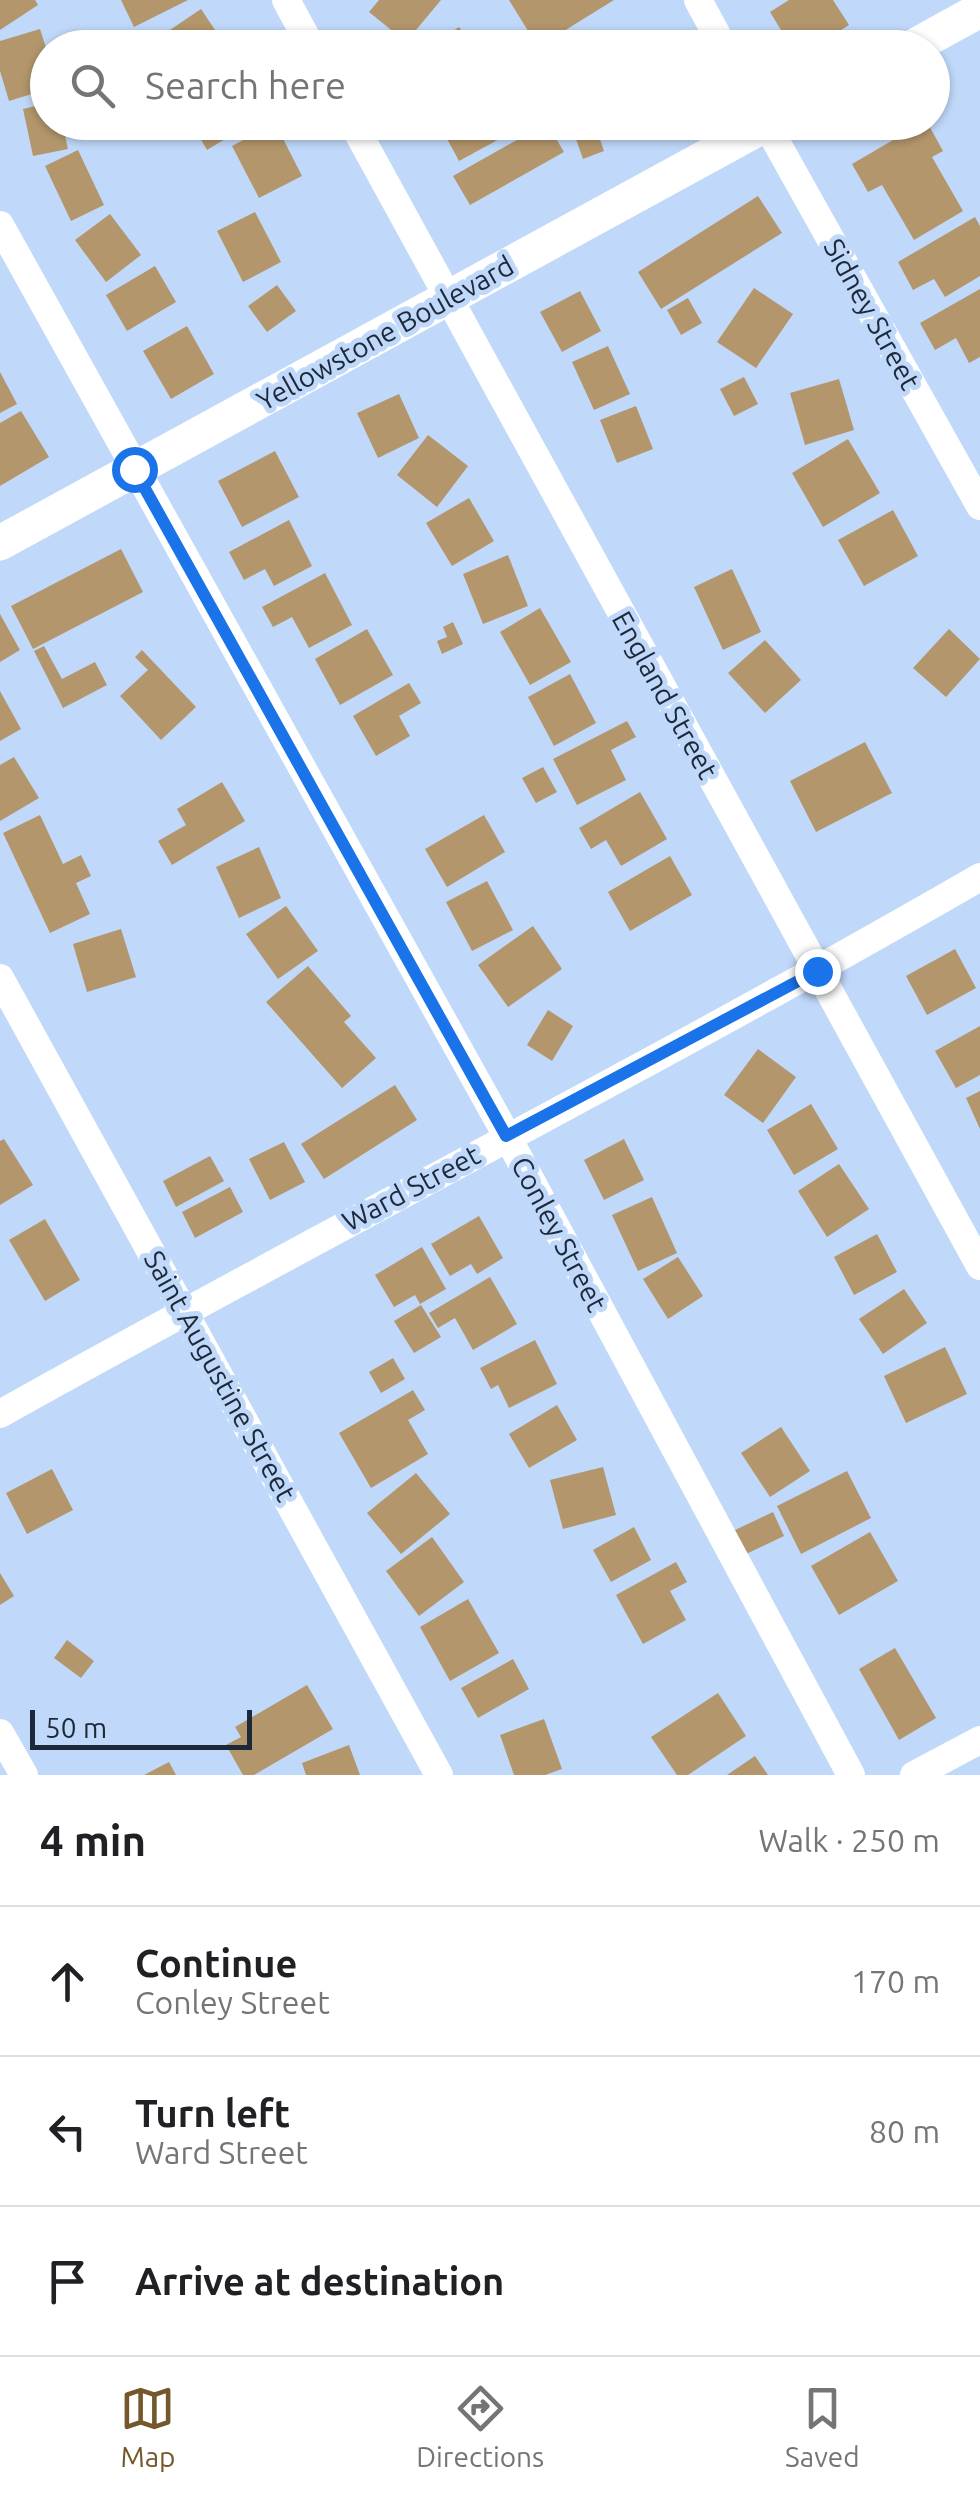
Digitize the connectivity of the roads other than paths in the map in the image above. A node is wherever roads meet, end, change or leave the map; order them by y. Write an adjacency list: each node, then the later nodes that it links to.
1 (286, 0): 4 (street)
2 (698, 0): 5 (street)
3 (980, 10): 6 (street)
4 (302, 30)
5 (714, 30)
6 (943, 30)
7 (362, 140): 11 (street, England Street)
8 (736, 140): 11 (street, Yellowstone Boulevard)
9 (776, 140): 13 (street, Sidney Street)
10 (0, 225): 12 (street, Conley Street)
11 (448, 300): 12 (street, Yellowstone Boulevard); 16 (street, England Street)
12 (134, 469): 14 (street, Yellowstone Boulevard); 18 (street, Conley Street)
13 (980, 506)
14 (0, 544)
15 (980, 877): 16 (street, Ward Street)
16 (817, 971): 18 (street, Ward Street); 19 (street, England Street)
17 (0, 978): 20 (street, Saint Augustine Street)
18 (506, 1136): 20 (street, Ward Street); 26 (street, Conley Street)
19 (980, 1266)
20 (184, 1311): 21 (street, Ward Street); 25 (street, Saint Augustine Street)
21 (0, 1414)
22 (0, 1733): 24 (street)
23 (980, 1740): 27 (street)
24 (24, 1775)
25 (439, 1775)
26 (851, 1775)
27 (914, 1775)

